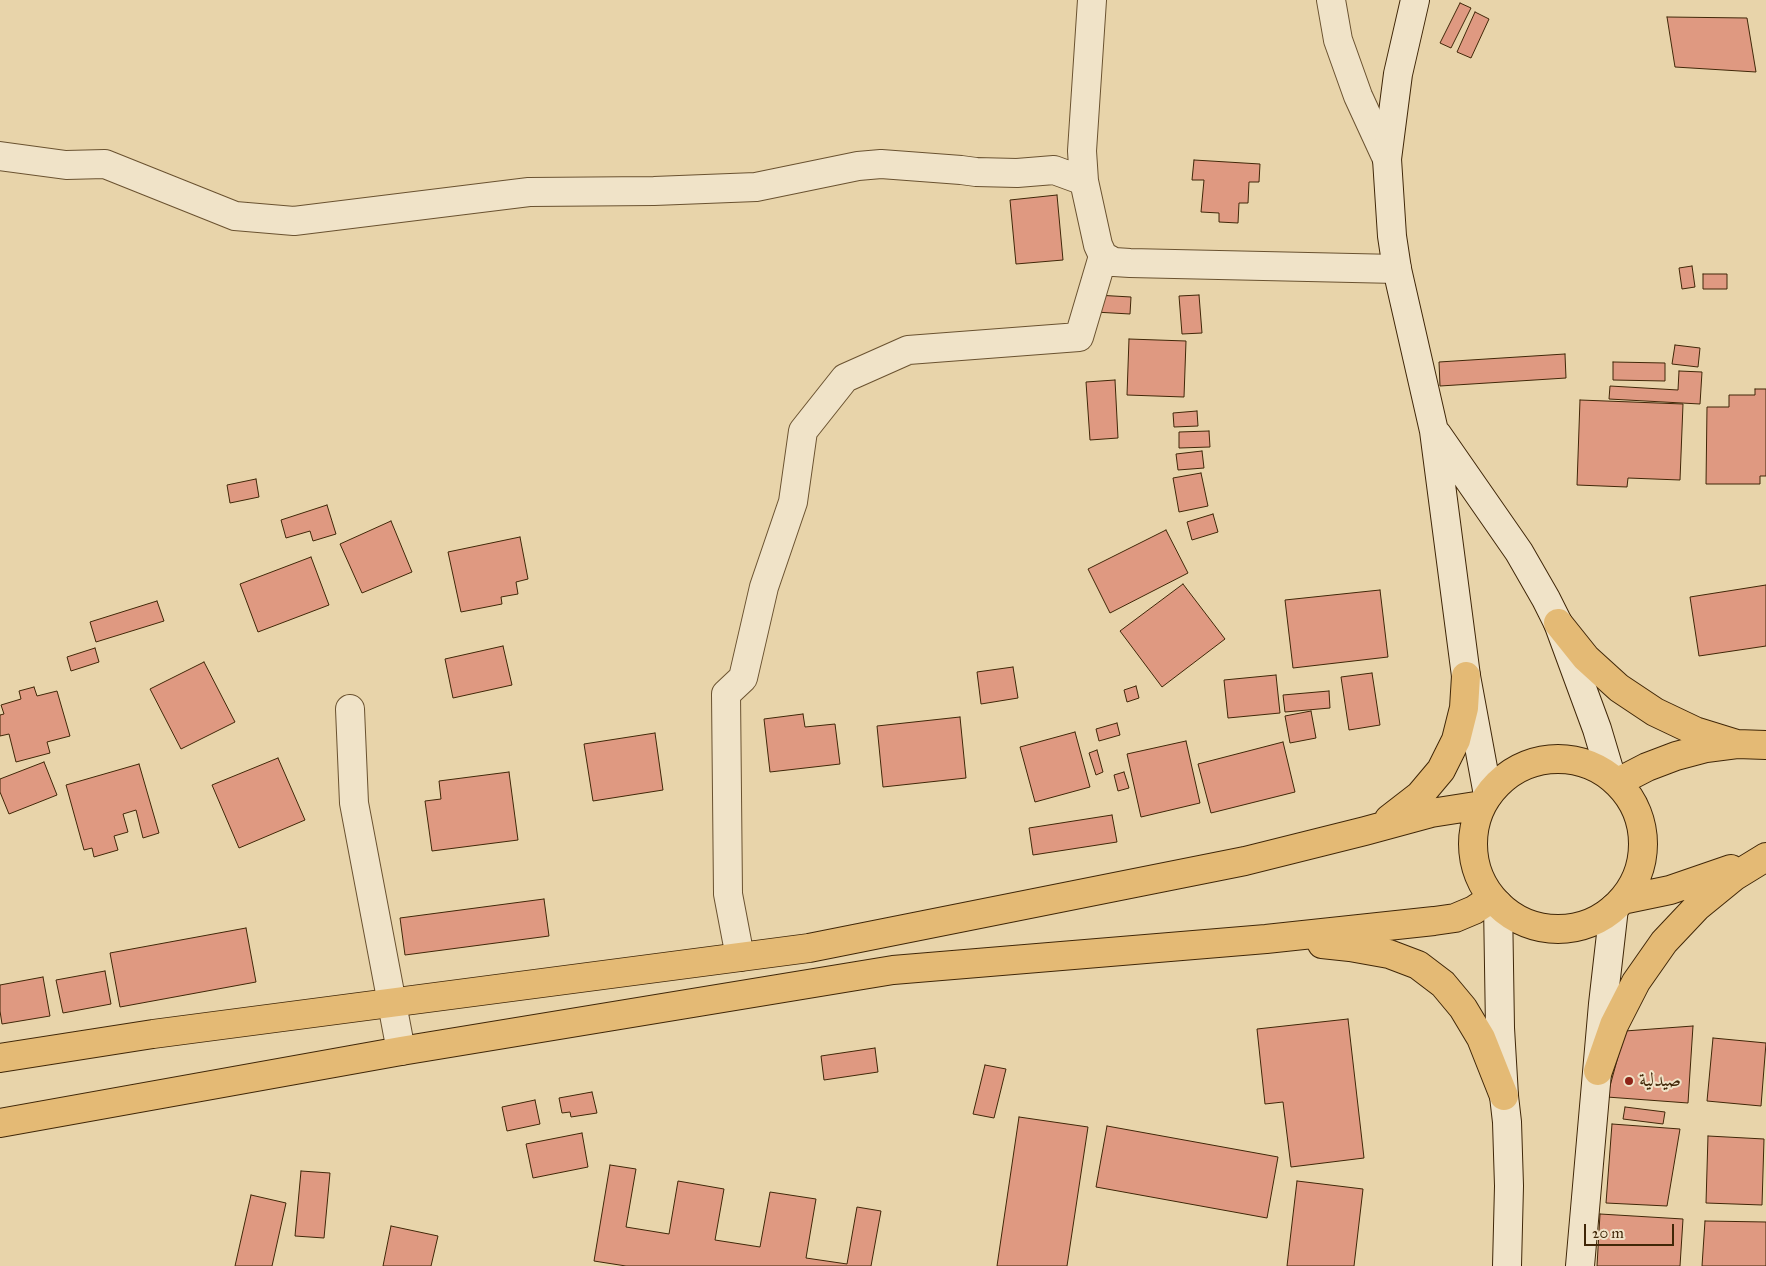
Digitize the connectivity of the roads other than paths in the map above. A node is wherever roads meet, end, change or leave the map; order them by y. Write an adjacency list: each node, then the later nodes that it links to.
1 (1092, 0): 6 (street)
2 (1331, 0): 5 (street)
3 (1415, 0): 5 (street)
4 (0, 156): 6 (street)
5 (1387, 158): 8 (street)
6 (1084, 181): 7 (street)
7 (1103, 256): 8 (street); 22 (street)
8 (1397, 269): 9 (street)
9 (1434, 431): 10 (street); 11 (street)
10 (1558, 623): 13 (main road); 15 (street)
11 (1466, 676): 16 (street); 17 (main road)
12 (350, 709): 23 (street)
13 (1737, 744): 14 (main road); 15 (main road)
14 (1766, 745)
15 (1614, 779): 16 (main road); 20 (main road)
16 (1485, 800): 17 (main road); 19 (main road)
17 (1365, 831): 22 (main road)
18 (1766, 856): 20 (main road); 26 (main road)
19 (1495, 901): 20 (main road); 21 (main road); 27 (street)
20 (1618, 904): 26 (street)
21 (1266, 939): 24 (main road); 27 (main road)
22 (740, 957): 23 (main road)
23 (393, 1003): 24 (street); 25 (main road)
24 (401, 1050): 28 (main road)
25 (0, 1058)
26 (1598, 1071): 30 (street)
27 (1504, 1096): 29 (street)
28 (0, 1123)
29 (1507, 1266)
30 (1580, 1266)

